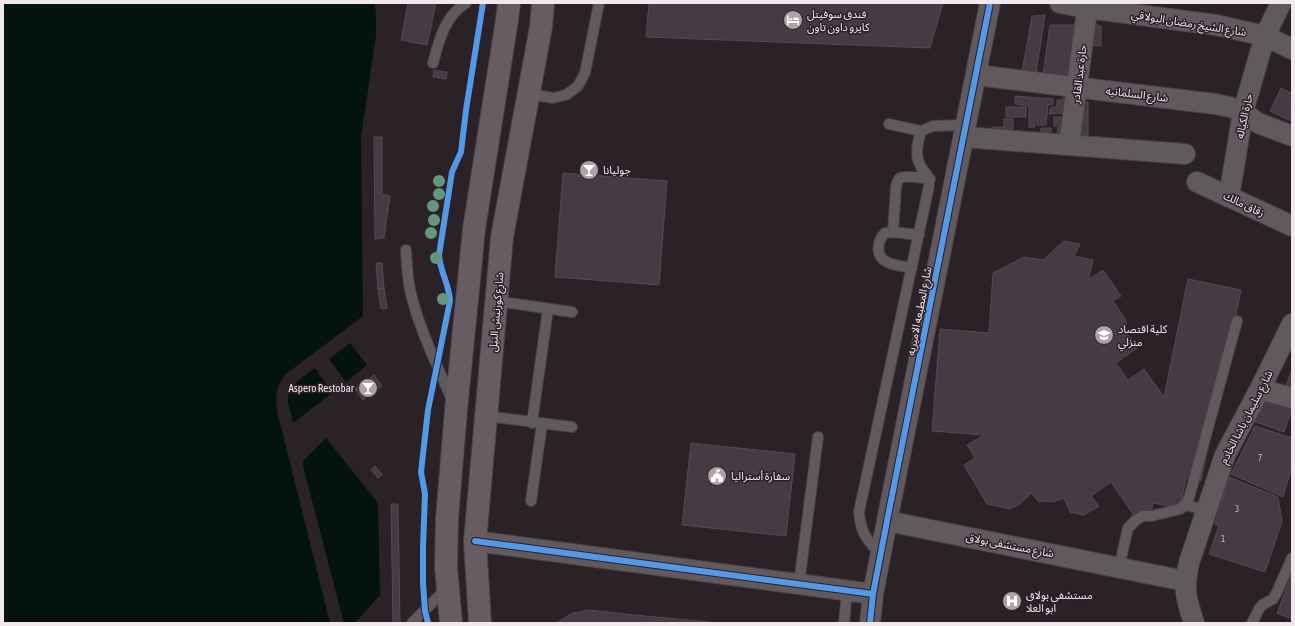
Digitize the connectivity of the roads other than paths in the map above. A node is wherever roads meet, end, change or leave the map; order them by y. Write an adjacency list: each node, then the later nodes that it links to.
1 (466, 3): 11 (lane)
2 (509, 3): 37 (highway)
3 (543, 3): 14 (highway, شارع كورنيش النيل)
4 (599, 3): 14 (lane)
5 (990, 3): 12 (street, شارع المطبعه الاميريه)
6 (1060, 3): 8 (street, شارع الشيخ رمضان البولاقي)
7 (1281, 3): 9 (street, حارة الكياله)
8 (1088, 6): 9 (street, شارع الشيخ رمضان البولاقي); 13 (street, حارة عبد القادر)
9 (1264, 36): 10 (street, شارع الشيخ رمضان البولاقي); 15 (street, حارة الكياله)
10 (1292, 49)
11 (433, 63)
12 (976, 75): 13 (street, شارع السلمانيه); 18 (street, شارع المطبعه الاميريه)
13 (1077, 87): 15 (street, شارع السلمانيه); 20 (street, حارة عبد القادر)
14 (529, 94): 30 (highway, شارع كورنيش النيل)
15 (1243, 112): 19 (street, شارع السلمانيه); 24 (street, حارة الكياله)
16 (889, 124): 17 (lane)
17 (921, 131): 18 (lane); 22 (lane)
18 (965, 131): 20 (street); 45 (street, شارع المطبعه الاميريه)
19 (1292, 136)
20 (1069, 145): 21 (street)
21 (1185, 154)
22 (930, 179): 26 (lane); 27 (lane)
23 (1197, 182): 24 (street, زقاق مالك)
24 (1229, 197): 25 (street, زقاق مالك)
25 (1292, 226)
26 (893, 232): 27 (lane); 29 (lane)
27 (919, 235): 29 (lane)
28 (406, 250): 37 (lane)
29 (912, 268): 47 (lane)
30 (496, 301): 31 (lane); 38 (highway, شارع كورنيش النيل)
31 (548, 309): 32 (lane); 39 (lane)
32 (572, 312)
33 (1238, 321): 43 (lane)
34 (1291, 328): 35 (street, شارع سليمان باشا الخادم)
35 (1260, 389): 36 (street); 44 (street, شارع سليمان باشا الخادم)
36 (1292, 398)
37 (456, 410): 52 (highway)
38 (486, 416): 39 (lane); 46 (highway, شارع كورنيش النيل)
39 (537, 423): 40 (lane); 42 (lane)
40 (572, 427)
41 (818, 437): 51 (lane)
42 (531, 501)
43 (1185, 505): 44 (lane); 49 (lane)
44 (1206, 510): 50 (street, شارع سليمان باشا الخادم)
45 (887, 520): 47 (street, شارع المطبعه الاميريه); 49 (street, شارع مستشفى بولاق)
46 (475, 542): 51 (street); 57 (highway, شارع كورنيش النيل)
47 (880, 555): 54 (street, شارع المطبعه الاميريه)
48 (1292, 558): 61 (lane)
49 (1126, 568): 50 (street)
50 (1185, 581): 60 (street, شارع سليمان باشا الخادم)
51 (798, 584): 53 (street)
52 (448, 587): 55 (lane); 56 (highway)
53 (847, 591): 54 (street); 58 (lane)
54 (873, 594): 59 (street, شارع المطبعه الاميريه)
55 (412, 623)
56 (450, 623)
57 (480, 623)
58 (844, 623)
59 (870, 623)
60 (1194, 623)
61 (1252, 623)

